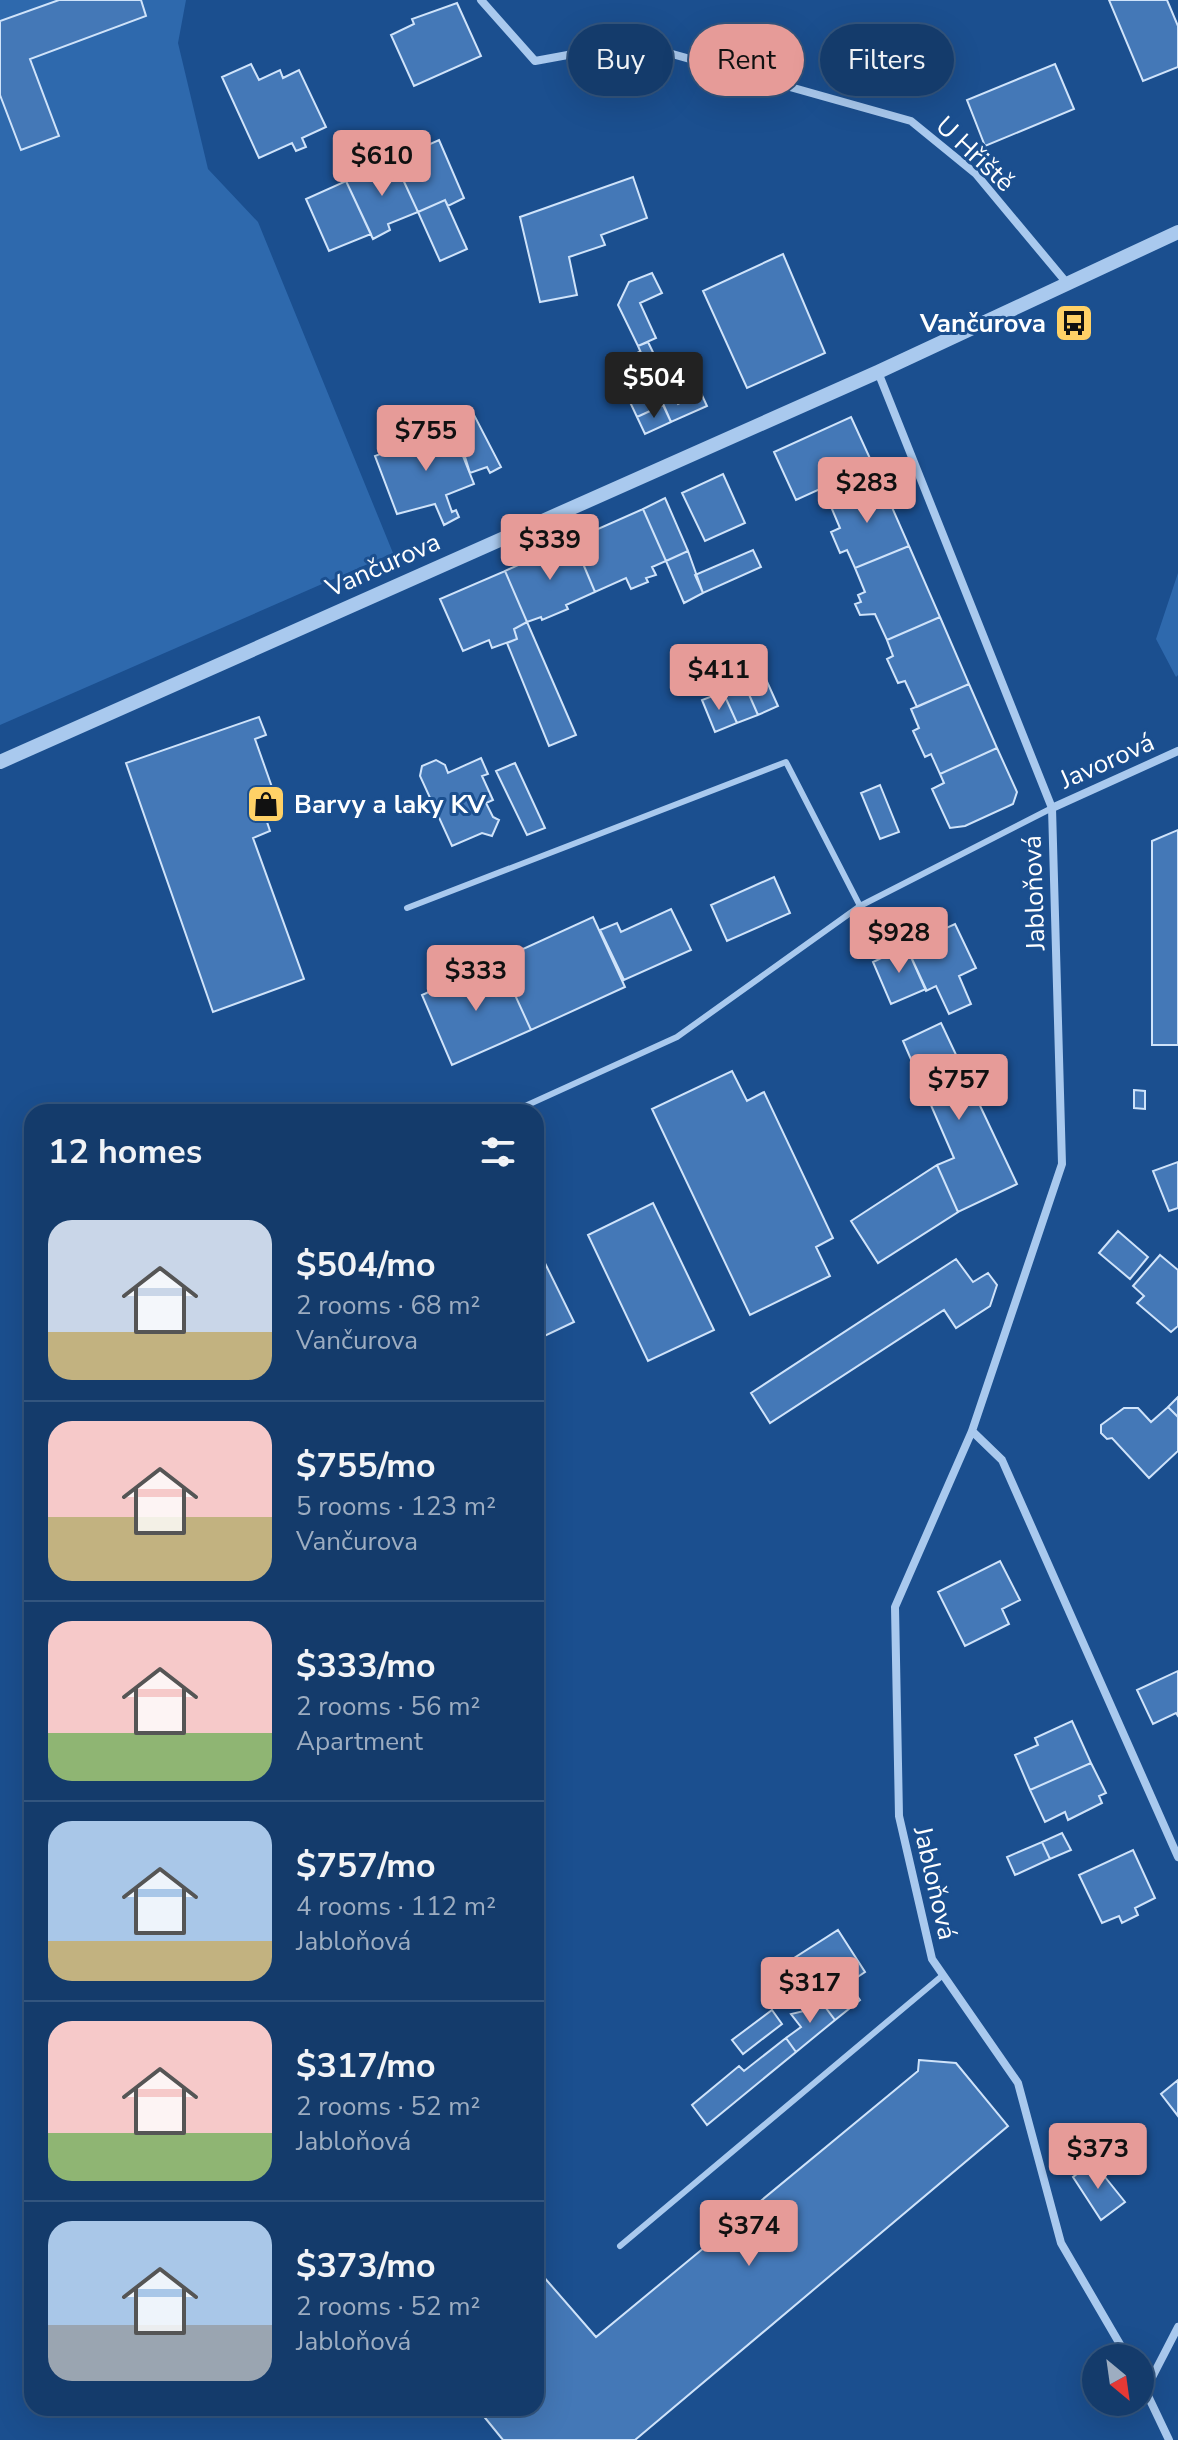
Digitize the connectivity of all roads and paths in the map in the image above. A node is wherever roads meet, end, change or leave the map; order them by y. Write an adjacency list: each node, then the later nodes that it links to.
1 (481, 0): 3 (street, U Hřiště)
2 (1178, 232): 3 (street, Vančurova)
3 (1066, 282): 4 (street, Vančurova)
4 (878, 372): 6 (street, Vančurova); 7 (street, Jabloňová)
5 (1178, 751): 7 (street, Javorová)
6 (0, 762)
7 (1052, 808): 8 (lane); 11 (street, Jabloňová)
8 (860, 906): 9 (lane); 10 (lane)
9 (407, 908)
10 (530, 1104)
11 (972, 1431): 12 (street); 13 (street, Jabloňová)
12 (1178, 1857)
13 (943, 1975): 14 (lane); 16 (street, Jabloňová)
14 (620, 2246)
15 (1178, 2327): 17 (street)
16 (1120, 2344)
17 (1154, 2374)
18 (1154, 2407): 19 (street)
19 (1169, 2440)

